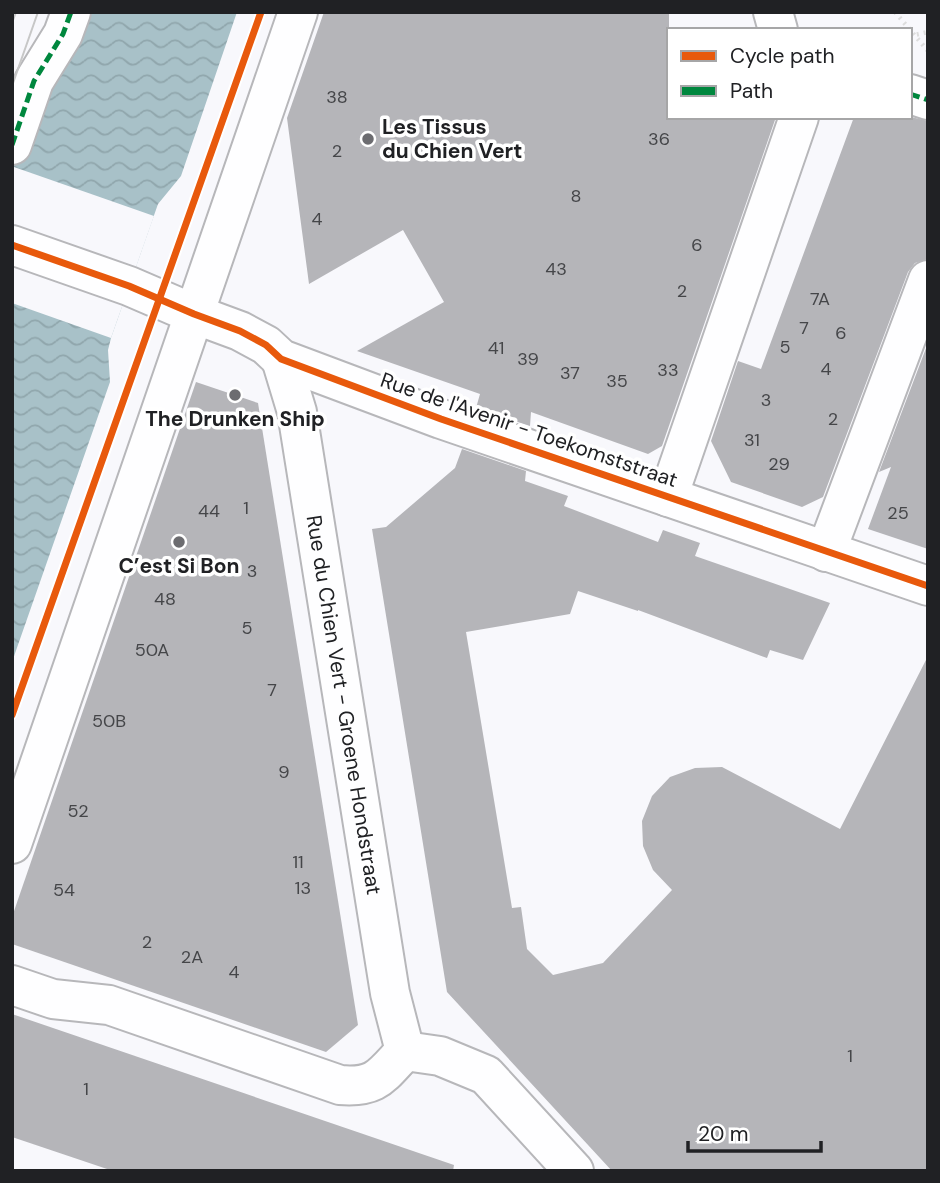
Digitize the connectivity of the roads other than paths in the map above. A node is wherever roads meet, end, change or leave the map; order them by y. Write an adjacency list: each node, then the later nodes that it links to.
1 (71, 12): 4 (street)
2 (298, 12): 7 (street)
3 (798, 119): 9 (street)
4 (12, 145)
5 (12, 245): 7 (street, Rue de l'Avenir - Toekomststraat)
6 (928, 280): 10 (street)
7 (194, 314): 8 (street, Rue de l'Avenir - Toekomststraat); 12 (street)
8 (281, 359): 9 (street, Rue de l'Avenir - Toekomststraat); 14 (street, Rue du Chien Vert - Groene Hondstraat)
9 (668, 497): 10 (street, Rue de l'Avenir - Toekomststraat)
10 (826, 552): 11 (street, Rue de l'Avenir - Toekomststraat)
11 (928, 586)
12 (12, 844)
13 (12, 985): 14 (street)
14 (405, 1051): 15 (street)
15 (574, 1171)

